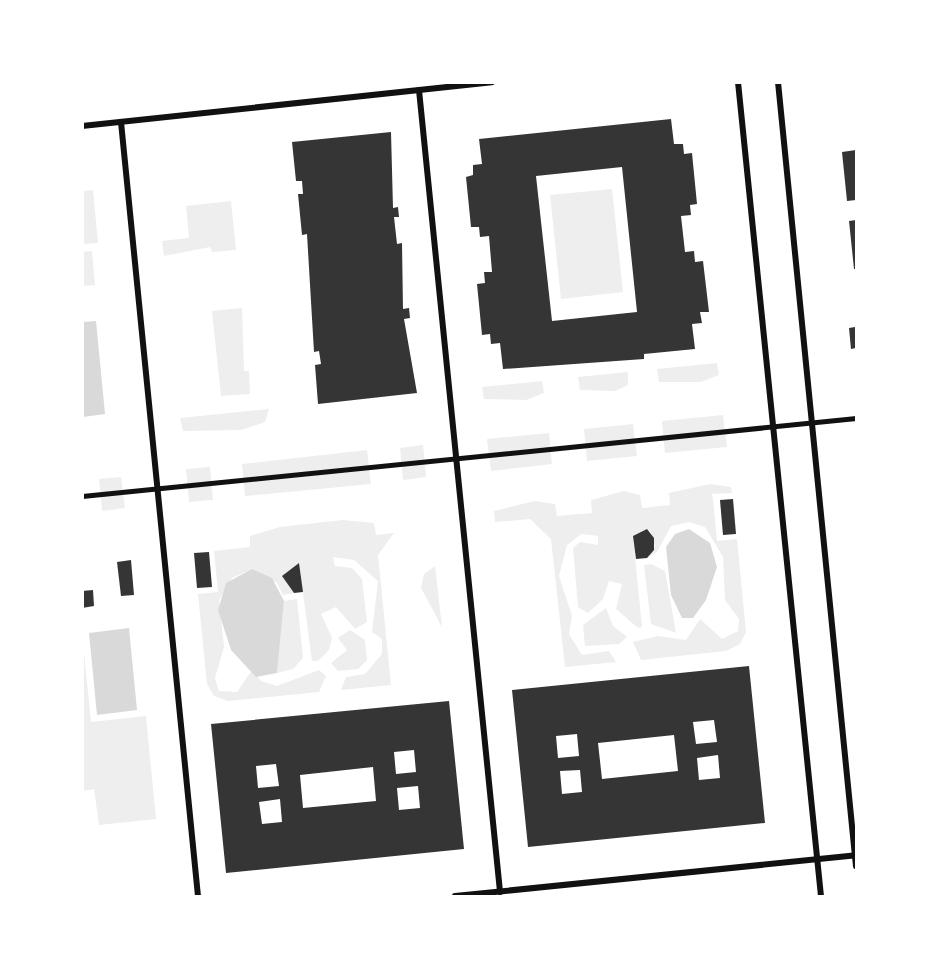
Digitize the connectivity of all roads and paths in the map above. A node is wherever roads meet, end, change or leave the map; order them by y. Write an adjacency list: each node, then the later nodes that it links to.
1 (492, 82): 4 (street)
2 (738, 82): 9 (street)
3 (778, 82): 8 (street)
4 (419, 90): 5 (street); 10 (street)
5 (121, 122): 6 (street); 11 (street)
6 (82, 126)
7 (856, 418): 8 (street)
8 (812, 422): 9 (street); 13 (street)
9 (773, 426): 10 (street); 14 (street)
10 (458, 458): 11 (street); 16 (street)
11 (157, 489): 12 (street); 17 (street)
12 (82, 496)
13 (856, 855): 14 (street); 15 (street)
14 (817, 857): 16 (street); 19 (street)
15 (856, 866)
16 (501, 892): 18 (street)
17 (198, 897)
18 (455, 897)
19 (821, 897)

